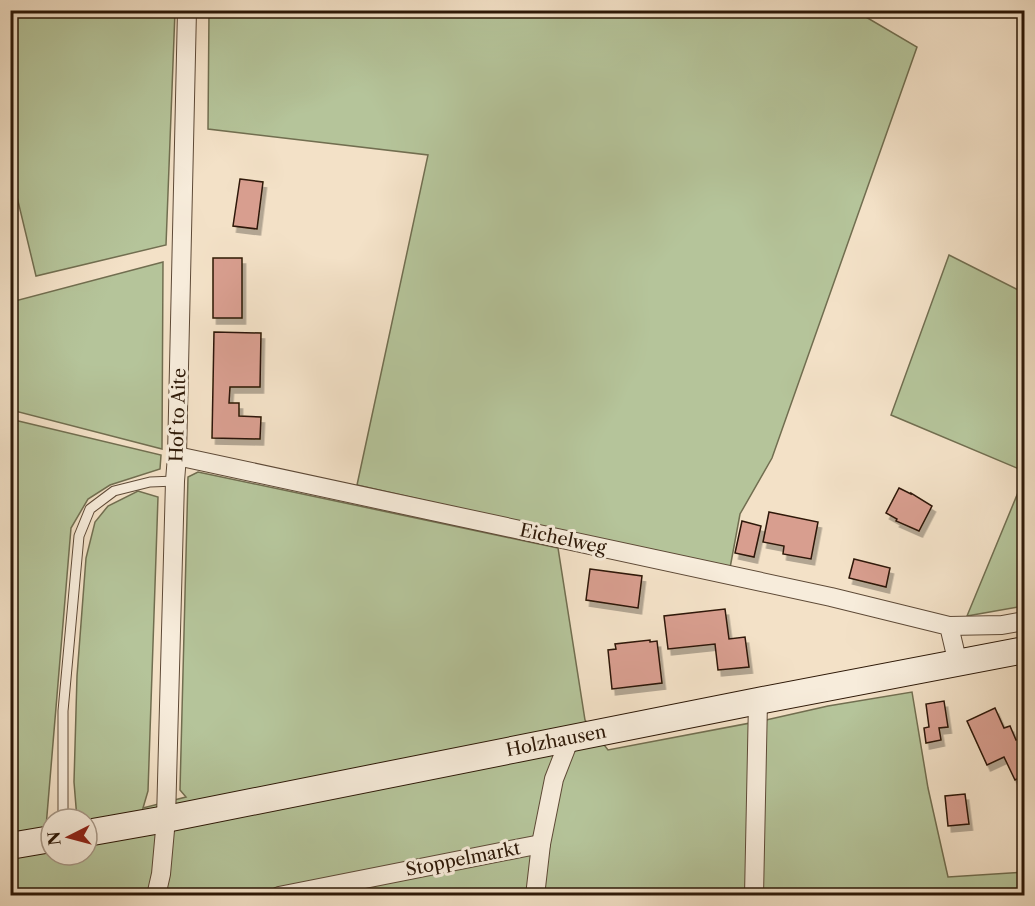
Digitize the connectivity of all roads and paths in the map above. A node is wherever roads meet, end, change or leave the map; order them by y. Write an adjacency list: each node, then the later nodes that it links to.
1 (187, 10): 2 (street, Hof to Aite)
2 (177, 456): 3 (street, Hof to Aite); 5 (street, Eichelweg)
3 (174, 481): 10 (lane); 11 (street, Hof to Aite)
4 (1024, 621): 5 (street, Eichelweg)
5 (949, 626): 7 (street)
6 (1024, 650): 7 (street, Holzhausen)
7 (958, 664): 8 (street, Holzhausen)
8 (758, 701): 9 (street, Holzhausen); 19 (street)
9 (570, 738): 11 (street, Holzhausen); 14 (street, Stoppelmarkt)
10 (63, 807)
11 (166, 819): 12 (street, Holzhausen); 16 (street)
12 (99, 831)
13 (39, 841): 15 (street)
14 (541, 844): 17 (street, Stoppelmarkt); 18 (street, Stoppelmarkt)
15 (10, 846)
16 (156, 896)
17 (279, 896)
18 (535, 896)
19 (754, 896)

